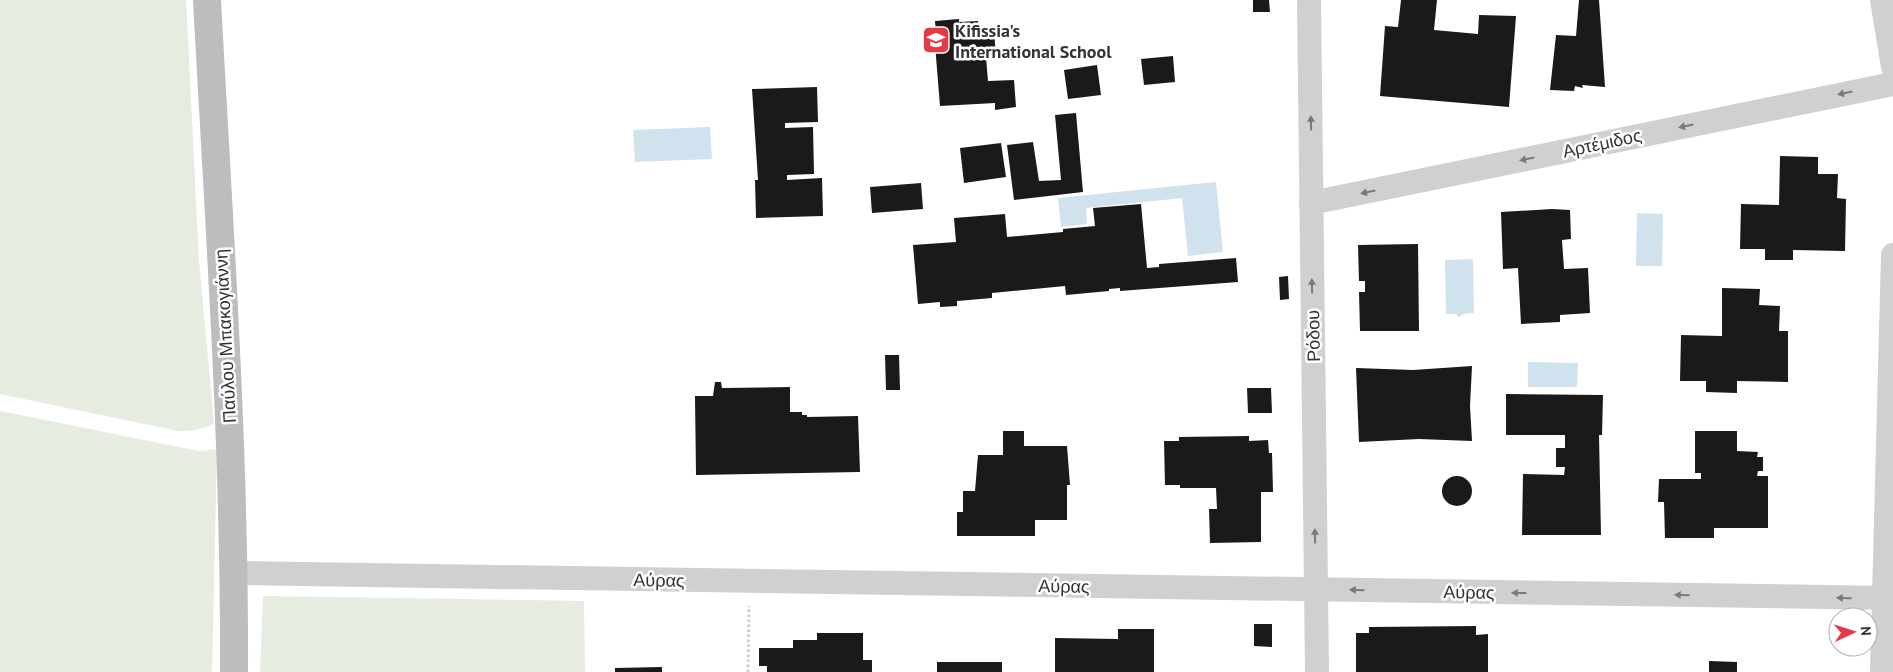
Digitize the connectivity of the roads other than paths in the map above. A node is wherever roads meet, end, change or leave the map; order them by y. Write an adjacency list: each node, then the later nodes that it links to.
1 (207, 0): 8 (main road, Παύλου Μπακογιάννη)
2 (1309, 0): 6 (street, Ρόδου, one-way to 2)
3 (1882, 0): 4 (street)
4 (1893, 67)
5 (1893, 84): 6 (street, Αρτέμιδος, one-way to 6)
6 (1312, 203): 9 (street, Ρόδου, one-way to 6)
7 (1893, 255): 10 (street)
8 (235, 573): 9 (street, Αύρας); 11 (main road, Παύλου Μπακογιάννη)
9 (1316, 590): 10 (street, Αύρας, one-way to 9); 12 (street, Ρόδου)
10 (1889, 598): 13 (street)
11 (234, 672)
12 (1317, 672)
13 (1882, 672)

